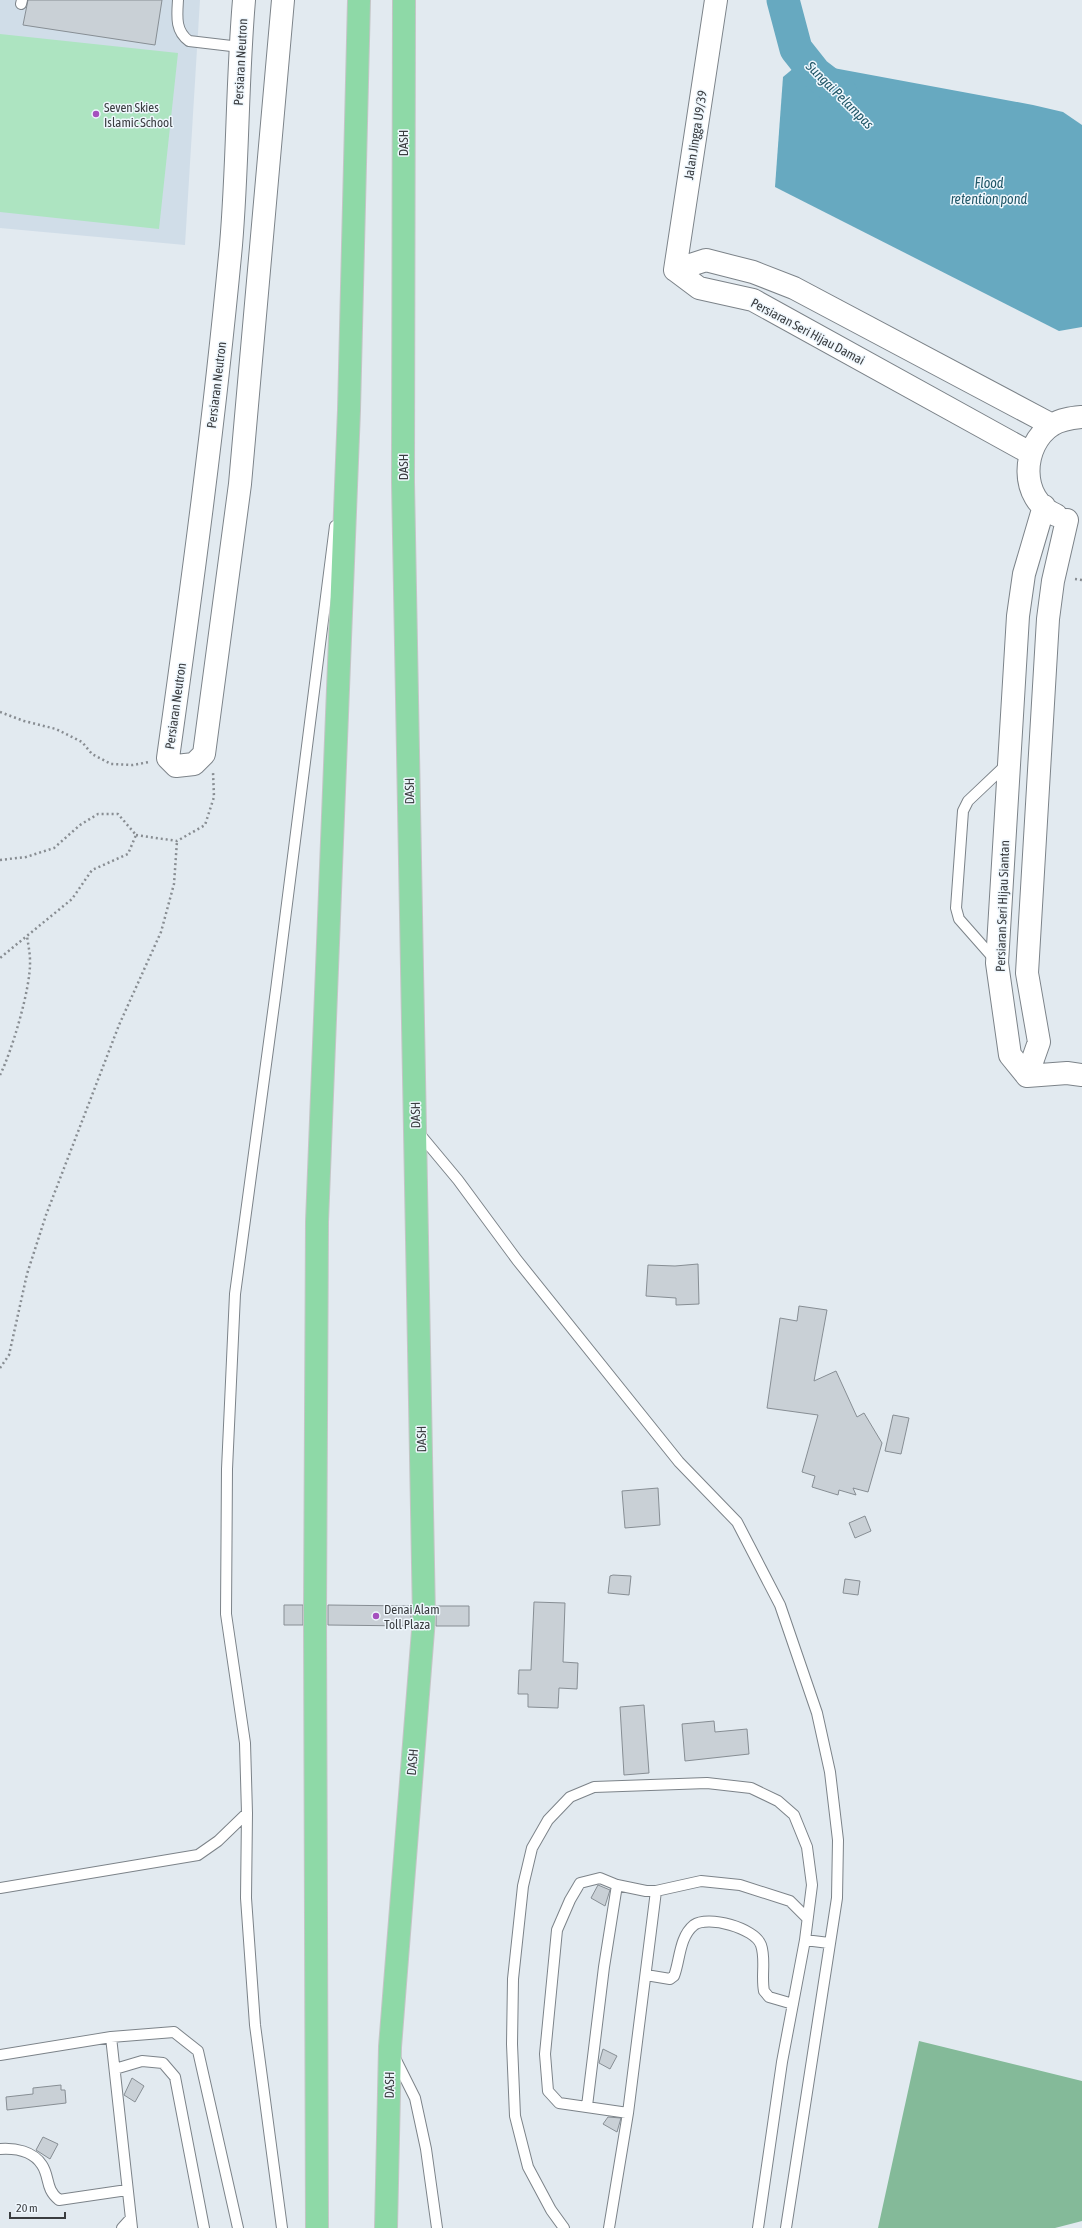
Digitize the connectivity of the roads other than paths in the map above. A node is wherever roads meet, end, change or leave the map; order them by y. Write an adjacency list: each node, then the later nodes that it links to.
1 (178, 0): 7 (lane)
2 (244, 0): 7 (street, Persiaran Neutron)
3 (283, 0): 7 (street, Persiaran Neutron)
4 (359, 0): 9 (highway)
5 (404, 0): 19 (highway, DASH)
6 (716, 0): 8 (street, Jalan Jingga U9/39)
7 (240, 47)
8 (675, 270): 11 (street); 12 (street, Persiaran Seri Hijau Damai)
9 (349, 410): 20 (lane); 42 (highway)
10 (1082, 417): 11 (street)
11 (1052, 425): 12 (street)
12 (1030, 453): 13 (street)
13 (1044, 506): 14 (street); 15 (street, Persiaran Seri Hijau Siantan)
14 (1075, 520): 18 (street, Persiaran Seri Hijau Siantan)
15 (1009, 762): 16 (street, Persiaran Seri Hijau Siantan); 16 (lane)
16 (997, 963): 18 (street, Persiaran Seri Hijau Siantan)
17 (1082, 1075): 18 (street)
18 (1027, 1076)
19 (415, 1129): 26 (lane); 30 (highway, DASH)
20 (247, 1813): 22 (lane); 41 (lane)
21 (617, 1885): 23 (lane); 33 (lane); 33 (lane)
22 (0, 1888)
23 (656, 1892): 24 (lane); 27 (lane)
24 (806, 1917): 25 (lane); 45 (lane)
25 (805, 1940): 26 (lane); 28 (lane)
26 (829, 1943): 48 (lane)
27 (646, 1975): 28 (lane); 34 (lane)
28 (793, 2004): 47 (lane)
29 (111, 2037): 31 (lane); 32 (lane); 40 (lane)
30 (390, 2047): 43 (highway, DASH); 44 (lane)
31 (0, 2055)
32 (115, 2069): 36 (lane); 39 (lane)
33 (587, 2106): 34 (lane)
34 (628, 2113): 46 (lane)
35 (0, 2149): 36 (lane)
36 (127, 2190): 37 (lane)
37 (131, 2223): 38 (lane)
38 (122, 2228)
39 (204, 2228)
40 (238, 2228)
41 (282, 2228)
42 (318, 2228)
43 (386, 2228)
44 (437, 2228)
45 (564, 2228)
46 (609, 2228)
47 (758, 2228)
48 (786, 2228)

